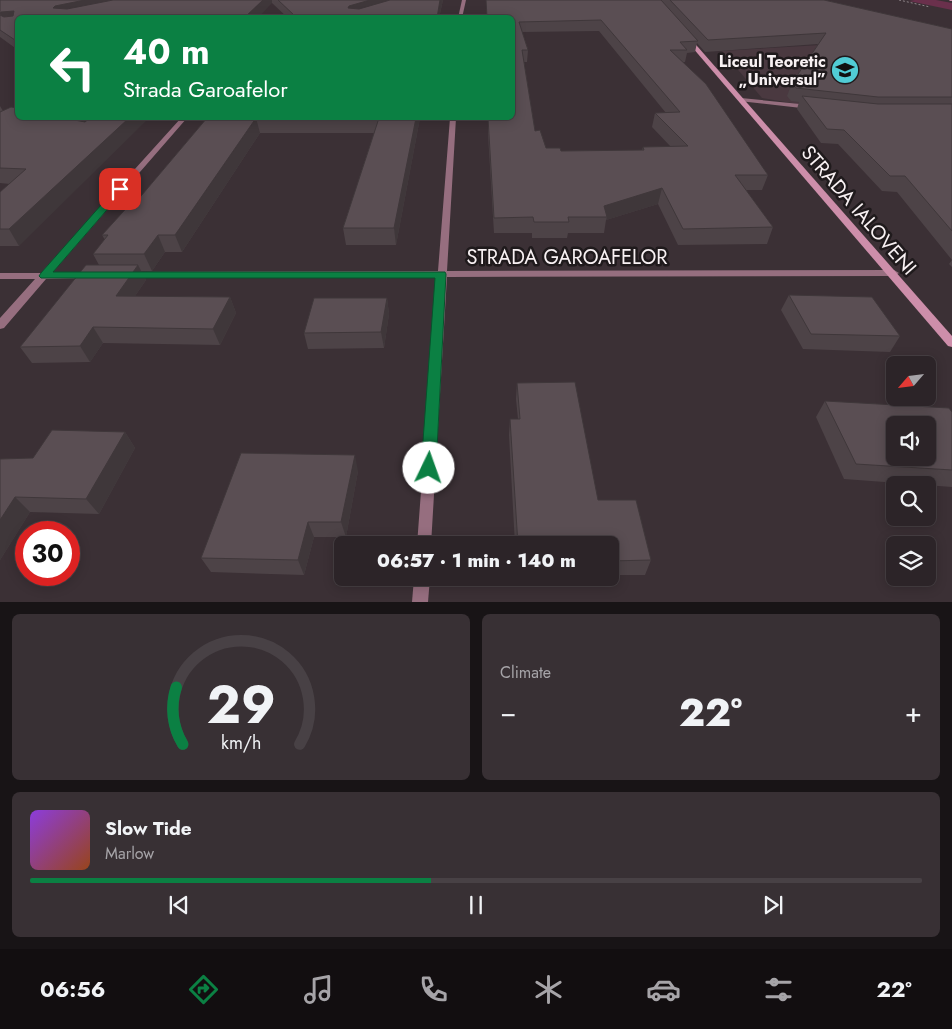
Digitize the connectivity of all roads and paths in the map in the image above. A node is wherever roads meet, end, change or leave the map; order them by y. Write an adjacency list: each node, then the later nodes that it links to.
1 (464, 0): 4 (street)
2 (899, 0): 3 (path)
3 (933, 7)
4 (461, 15)
5 (684, 35): 6 (street, STRADA IALOVENI)
6 (741, 100): 7 (street); 10 (street, STRADA IALOVENI)
7 (816, 108)
8 (182, 120): 14 (street)
9 (453, 120): 11 (street)
10 (894, 273): 11 (street, STRADA GAROAFELOR); 17 (street, STRADA IALOVENI)
11 (441, 274): 12 (street, STRADA GAROAFELOR); 18 (street)
12 (124, 275)
13 (0, 276): 14 (street)
14 (44, 276): 15 (street); 16 (street)
15 (104, 276)
16 (0, 325)
17 (952, 343)
18 (425, 536)
19 (421, 586): 20 (street)
20 (420, 602)

